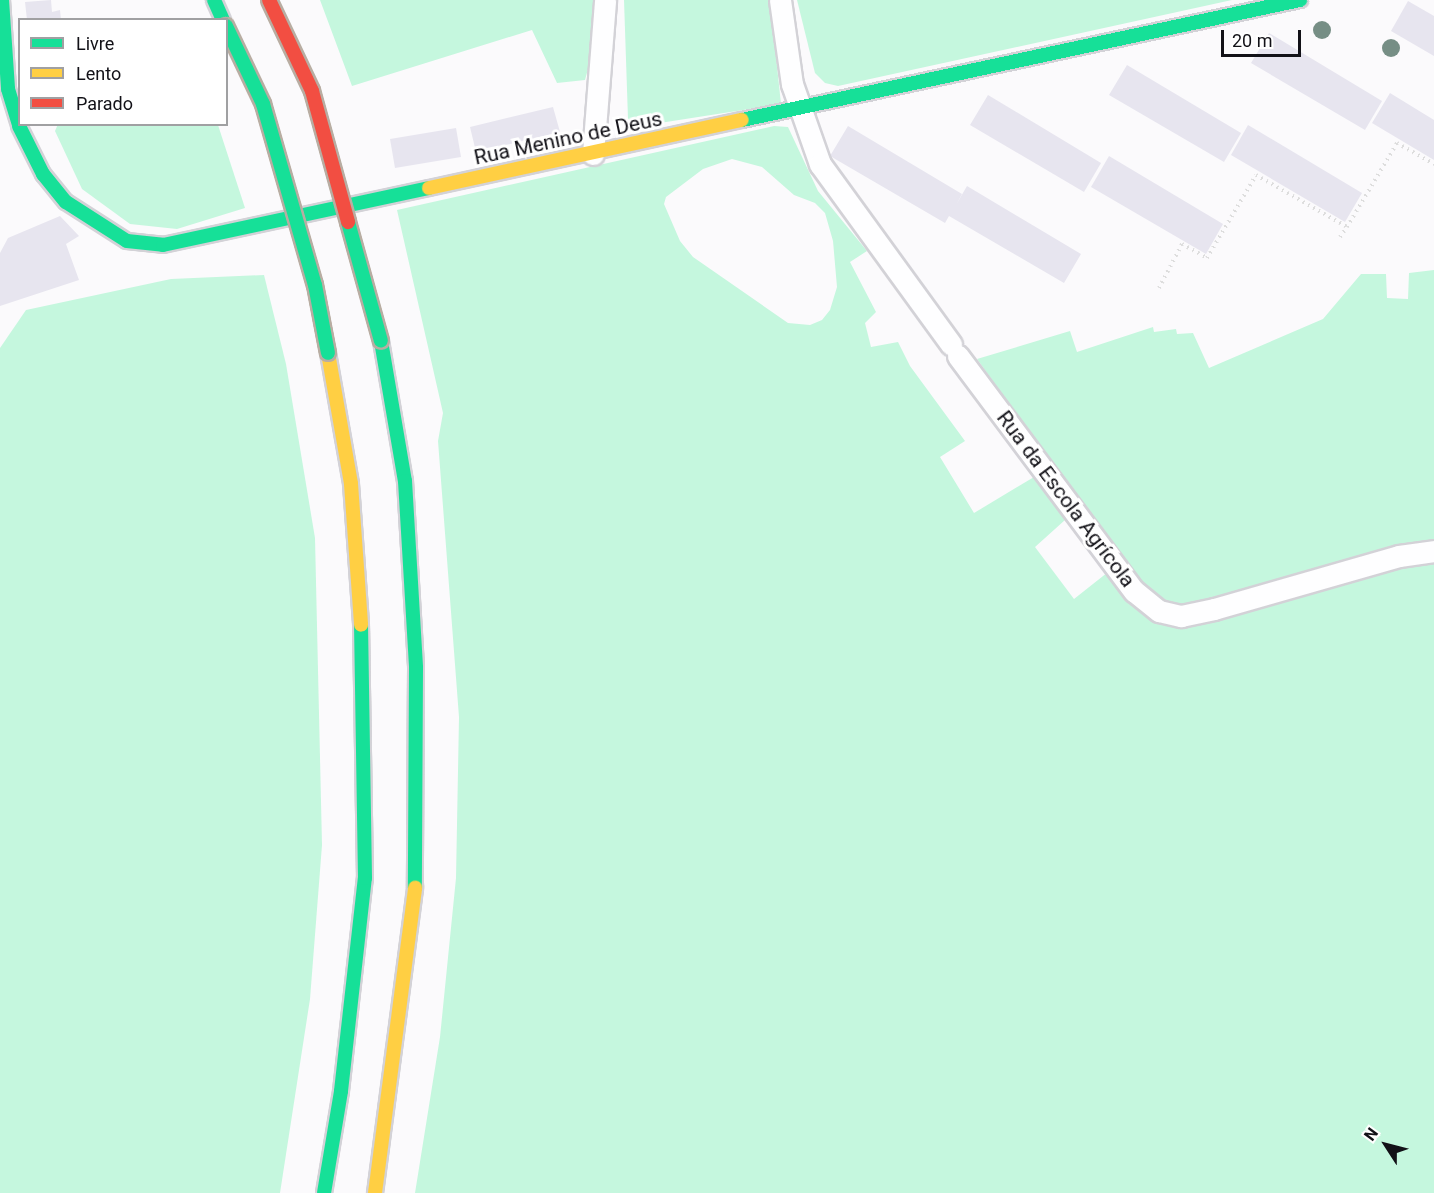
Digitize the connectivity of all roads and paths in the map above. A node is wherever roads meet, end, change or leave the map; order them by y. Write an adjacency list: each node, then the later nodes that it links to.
1 (2, 0): 10 (main road, Rua Menino de Deus)
2 (214, 0): 7 (main road)
3 (269, 0): 19 (main road, bridge)
4 (605, 0): 12 (street)
5 (780, 0): 9 (street, Rua da Escola Agrícola)
6 (1300, 0): 9 (main road, Rua Menino de Deus)
7 (222, 18)
8 (228, 30): 18 (main road, bridge)
9 (799, 109): 12 (main road, Rua Menino de Deus); 17 (street, Rua da Escola Agrícola)
10 (18, 123)
11 (19, 126): 12 (main road, Rua Menino de Deus)
12 (593, 154)
13 (1434, 164): 14 (path)
14 (1347, 227): 15 (path); 16 (path)
15 (1340, 237)
16 (1159, 288)
17 (1434, 551)
18 (324, 1193)
19 (375, 1193)

